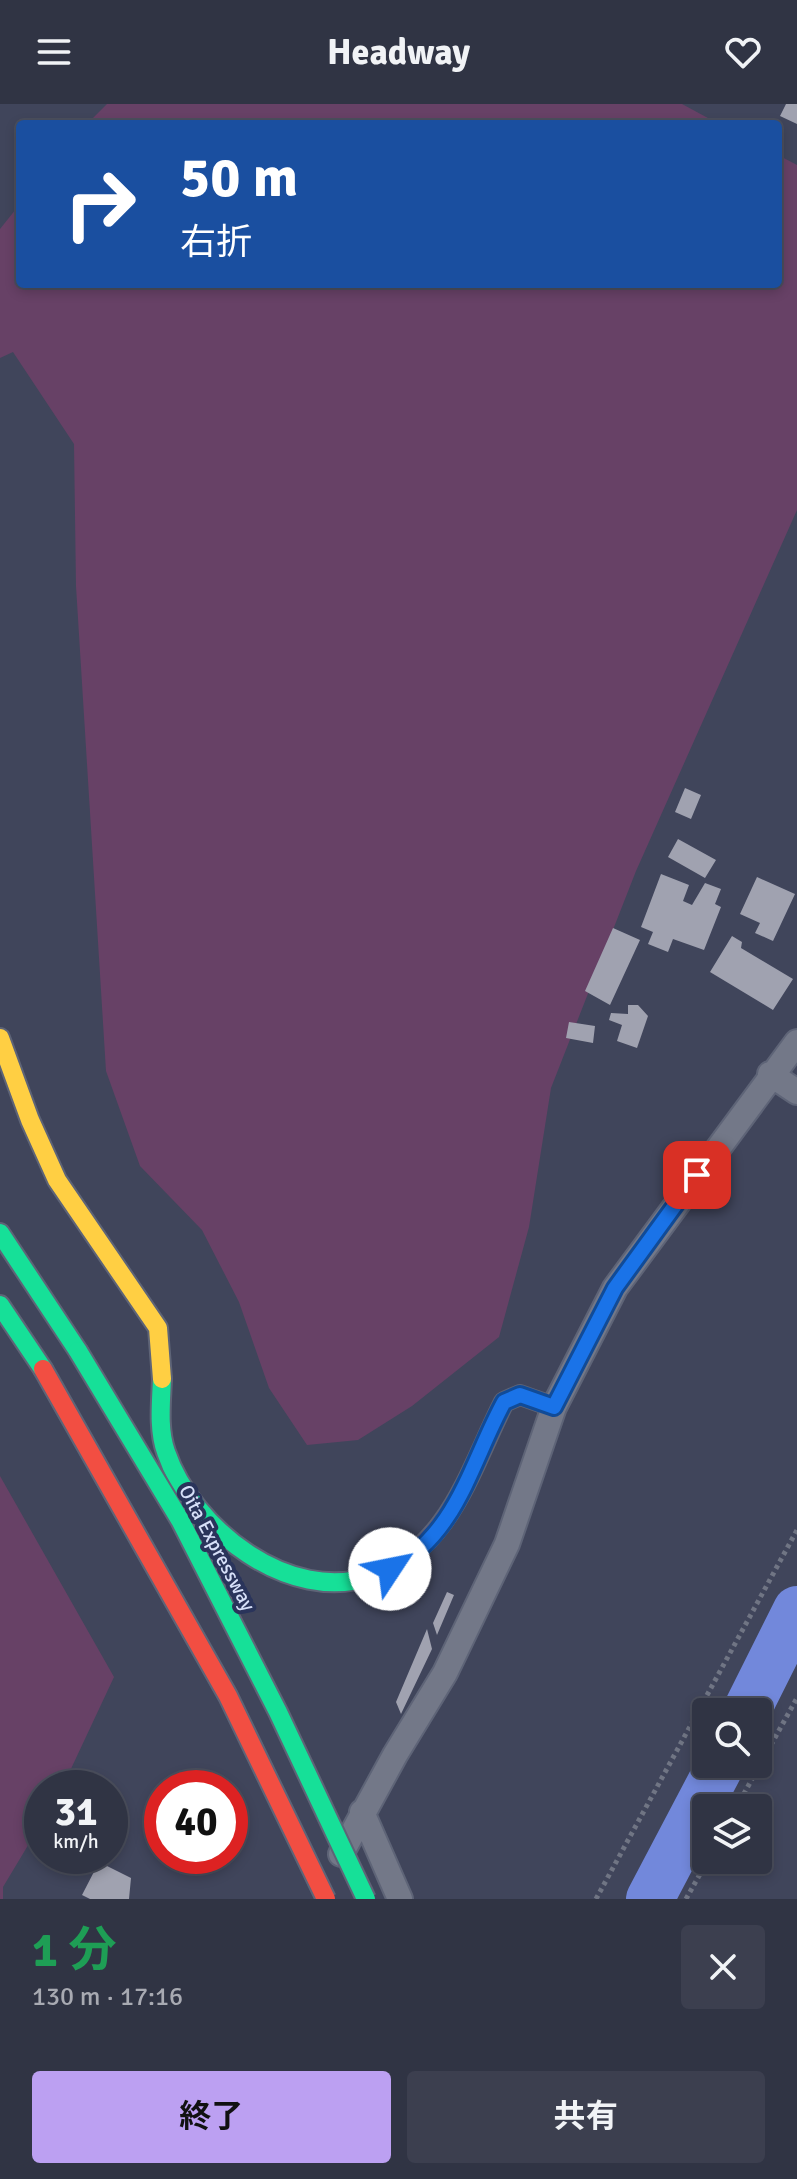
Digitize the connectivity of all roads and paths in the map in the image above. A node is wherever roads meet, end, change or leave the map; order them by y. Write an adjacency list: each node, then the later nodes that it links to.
1 (0, 1038): 7 (main road)
2 (797, 1042): 3 (street)
3 (770, 1074): 4 (street); 7 (street)
4 (797, 1092)
5 (0, 1233): 15 (main road, Oita Expressway, bridge)
6 (0, 1305): 14 (main road, bridge)
7 (554, 1407): 11 (street)
8 (797, 1530): 17 (path)
9 (797, 1698): 10 (path)
10 (744, 1794)
11 (362, 1812): 13 (street); 16 (street)
12 (700, 1874): 18 (path)
13 (318, 1899)
14 (326, 1899)
15 (366, 1899)
16 (400, 1899)
17 (596, 1899)
18 (686, 1899)

